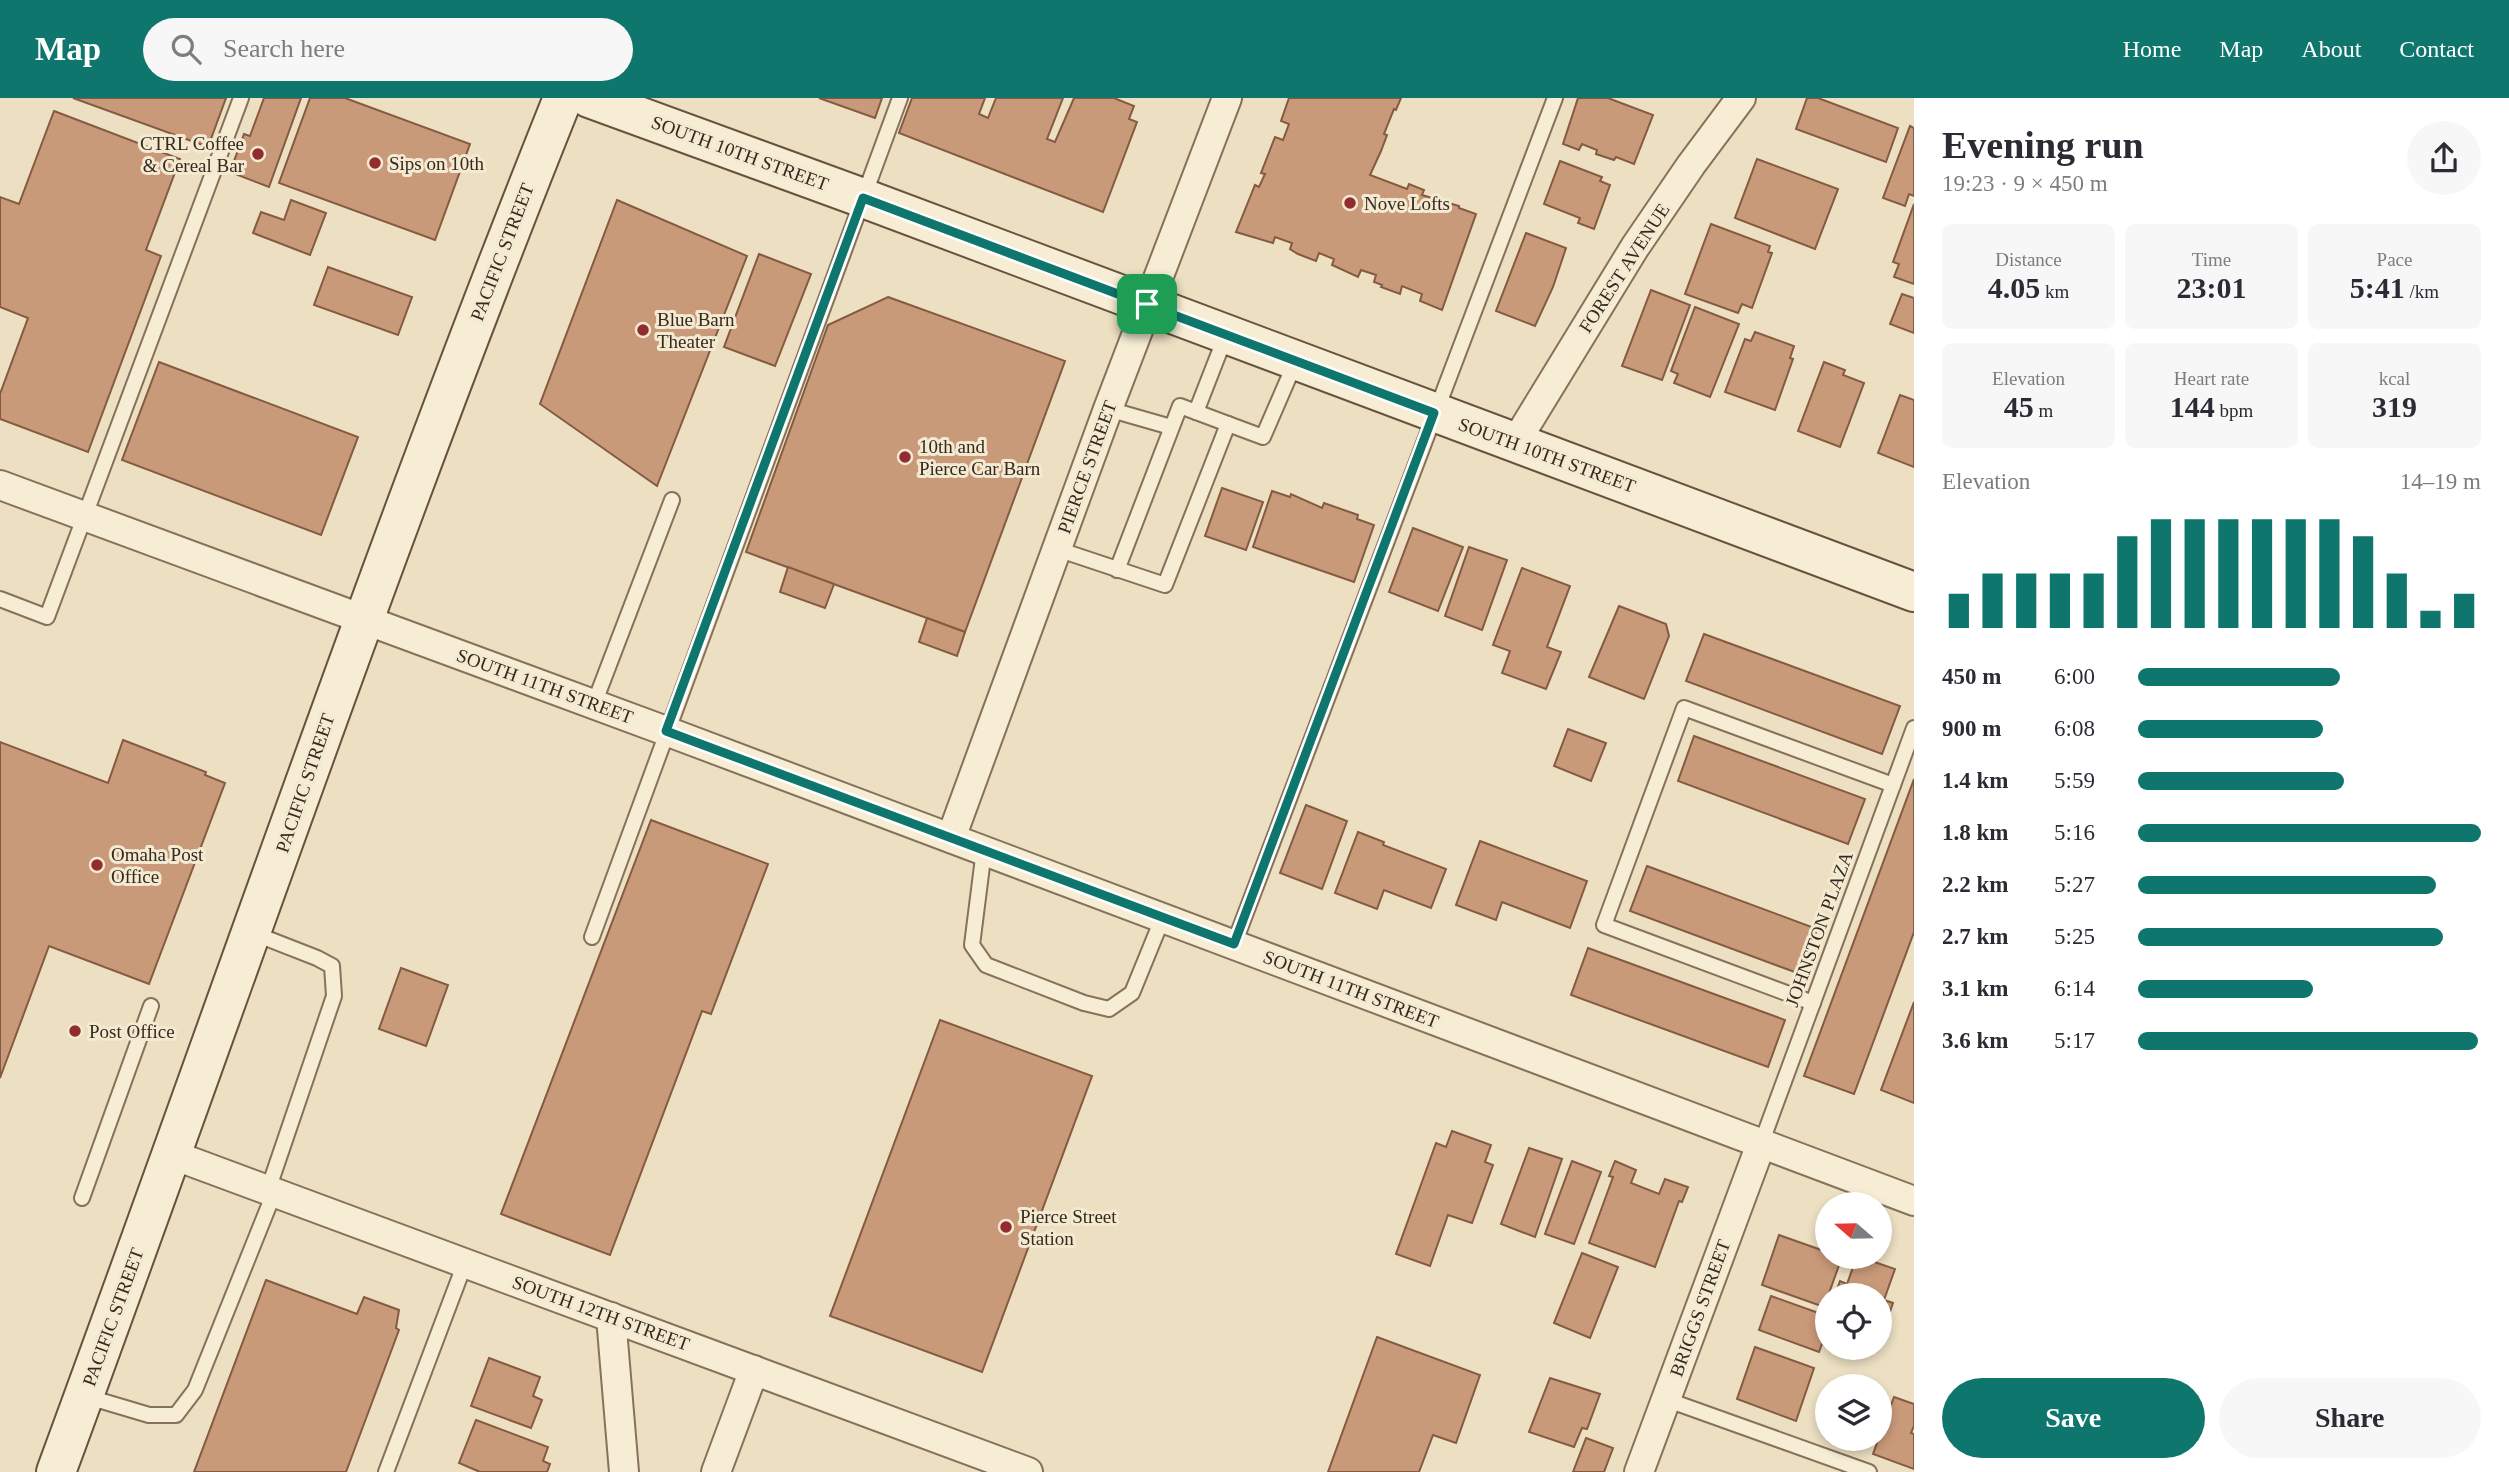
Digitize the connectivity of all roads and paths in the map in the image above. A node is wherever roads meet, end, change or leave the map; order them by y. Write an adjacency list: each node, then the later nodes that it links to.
1 (241, 98): 20 (lane)
2 (563, 98): 25 (street, PACIFIC STREET)
3 (589, 98): 8 (street, SOUTH 10TH STREET)
4 (900, 98): 8 (lane)
5 (1227, 98): 9 (street, PIERCE STREET)
6 (1555, 98): 14 (lane)
7 (1741, 98): 17 (street, FOREST AVENUE)
8 (863, 198): 9 (street, SOUTH 10TH STREET); 28 (lane)
9 (1147, 304): 10 (street, SOUTH 10TH STREET); 12 (street, PIERCE STREET)
10 (1227, 335): 11 (street, SOUTH 10TH STREET); 13 (lane)
11 (1296, 361): 14 (street, SOUTH 10TH STREET); 15 (lane)
12 (1108, 409): 16 (lane); 21 (street, PIERCE STREET)
13 (1196, 412): 15 (lane); 16 (lane)
14 (1434, 413): 17 (street, SOUTH 10TH STREET); 35 (lane)
15 (1228, 424): 22 (lane)
16 (1171, 427): 22 (lane)
17 (1515, 443): 23 (street, SOUTH 10TH STREET)
18 (0, 485): 20 (street, SOUTH 11TH STREET)
19 (672, 500): 26 (lane)
20 (86, 517): 24 (lane); 25 (street, SOUTH 11TH STREET)
21 (1057, 549): 22 (lane); 30 (street, PIERCE STREET)
22 (1117, 570)
23 (1914, 592)
24 (0, 599)
25 (363, 619): 26 (street, SOUTH 11TH STREET); 33 (street, PACIFIC STREET)
26 (594, 704): 28 (street, SOUTH 11TH STREET)
27 (1914, 728): 29 (lane, JOHNSTON PLAZA)
28 (666, 731): 30 (street, SOUTH 11TH STREET); 34 (lane)
29 (1893, 785): 36 (lane, JOHNSTON PLAZA); 36 (lane)
30 (951, 838): 31 (street, SOUTH 11TH STREET)
31 (984, 850): 32 (street, SOUTH 11TH STREET); 32 (lane)
32 (1163, 918): 35 (street, SOUTH 11TH STREET)
33 (252, 932): 39 (street, PACIFIC STREET); 40 (lane)
34 (592, 937)
35 (1234, 944): 38 (street, SOUTH 11TH STREET)
36 (1813, 1003): 38 (lane, JOHNSTON PLAZA)
37 (151, 1006): 41 (lane)
38 (1761, 1144): 42 (street, SOUTH 11TH STREET); 47 (street, BRIGGS STREET)
39 (173, 1155): 40 (street, SOUTH 12TH STREET); 46 (street, PACIFIC STREET)
40 (271, 1191): 43 (street, SOUTH 12TH STREET); 46 (lane)
41 (82, 1198)
42 (1914, 1201)
43 (465, 1263): 44 (street, SOUTH 12TH STREET); 49 (lane)
44 (611, 1317): 45 (street, SOUTH 12TH STREET); 50 (street)
45 (754, 1370): 51 (street); 52 (street, SOUTH 12TH STREET)
46 (84, 1395): 48 (street, PACIFIC STREET)
47 (1665, 1399): 53 (street, BRIGGS STREET); 54 (lane)
48 (56, 1472)
49 (386, 1472)
50 (624, 1472)
51 (716, 1472)
52 (1028, 1472)
53 (1639, 1472)
54 (1869, 1472)

